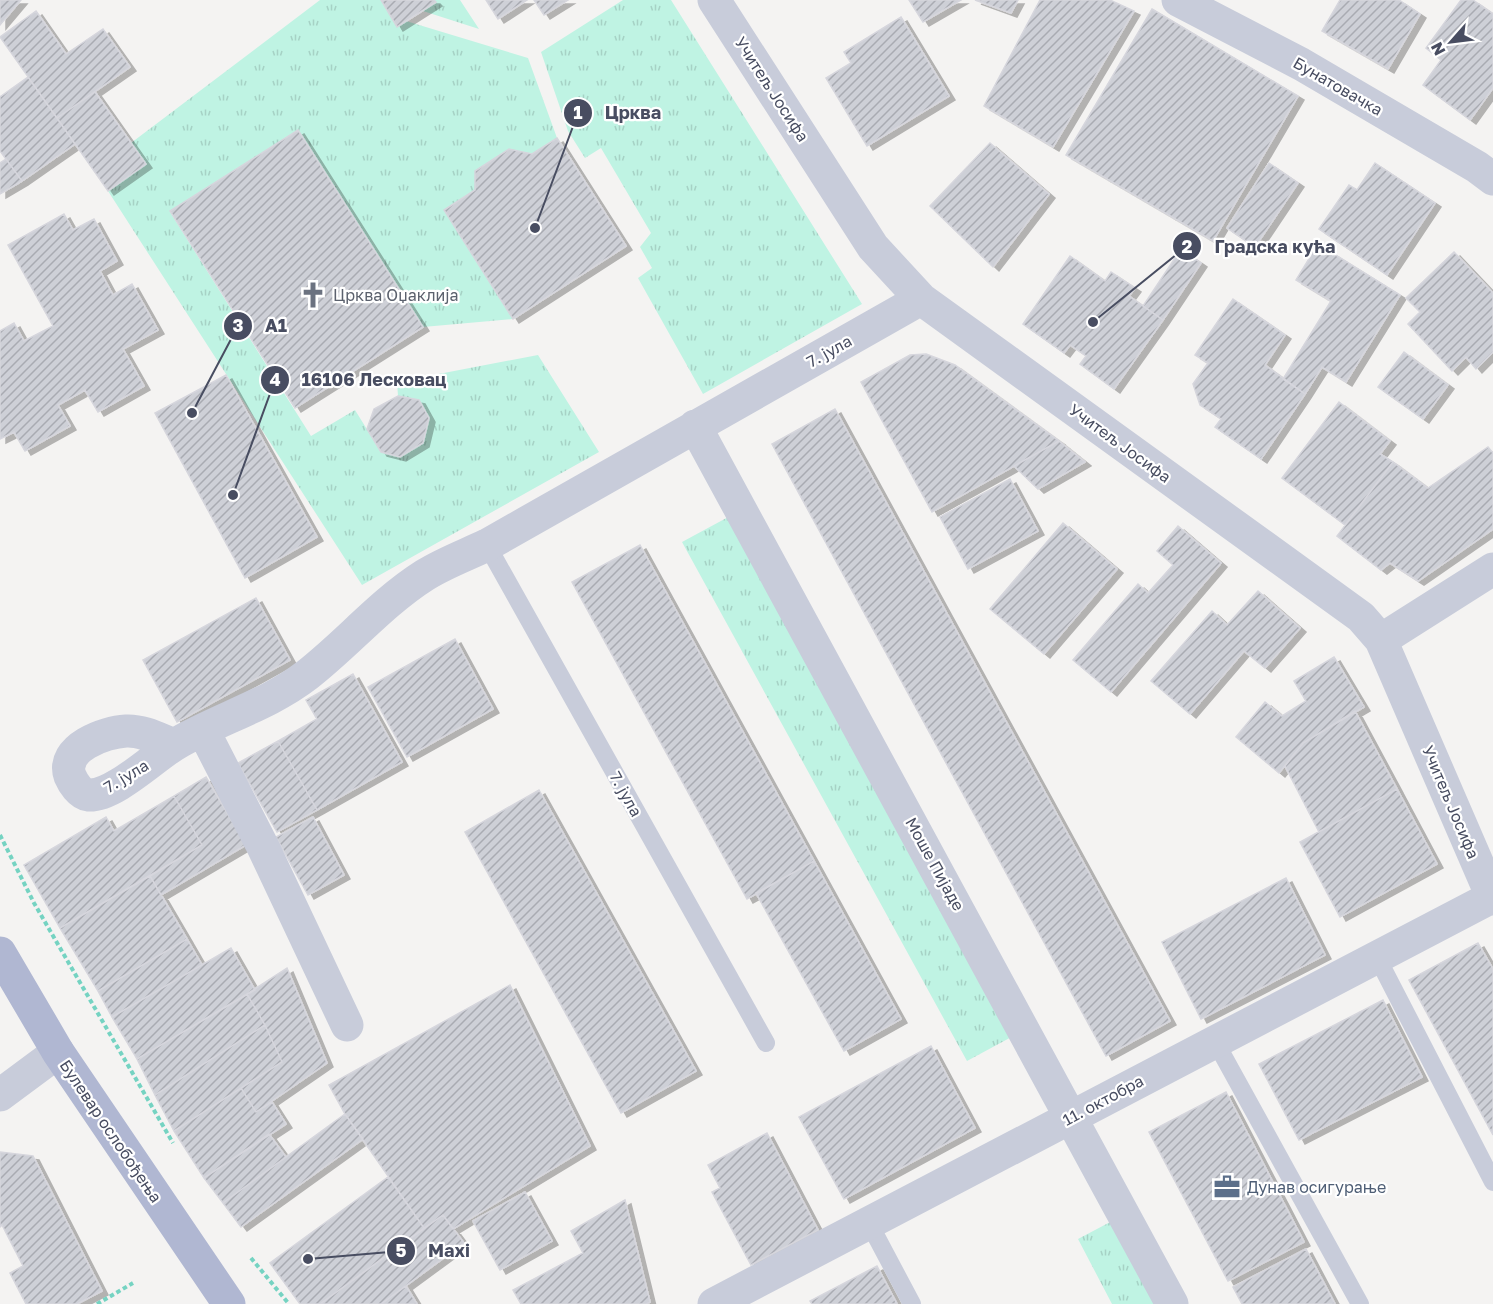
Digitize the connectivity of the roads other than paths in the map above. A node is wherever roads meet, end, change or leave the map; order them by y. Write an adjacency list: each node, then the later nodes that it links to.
1 (714, 0): 4 (street, Учитељ Јосифа)
2 (1178, 0): 3 (street, Бунатовачка)
3 (1493, 179)
4 (921, 299): 5 (street, 7. јула); 8 (street, Учитељ Јосифа)
5 (695, 426): 6 (street, 7. јула); 19 (street, Моше Пијаде)
6 (487, 545): 9 (street, 7. јула); 16 (lane, 7. јула)
7 (1493, 569): 8 (street)
8 (1381, 640): 11 (street, Учитељ Јосифа)
9 (203, 730): 10 (street, 7. јула); 14 (street)
10 (174, 745)
11 (1492, 898): 13 (street, 11. октобра)
12 (0, 953): 17 (main road, Булевар ослобођења)
13 (1377, 957): 15 (street, 11. октобра); 20 (lane)
14 (347, 1025)
15 (1215, 1041): 19 (street, 11. октобра); 26 (lane)
16 (765, 1043)
17 (58, 1052): 18 (street); 22 (main road, Булевар ослобођења)
18 (0, 1095)
19 (1072, 1116): 21 (street, 11. октобра); 25 (street, Моше Пијаде)
20 (1493, 1182)
21 (869, 1223): 23 (street, 11. октобра); 24 (lane)
22 (229, 1304)
23 (714, 1304)
24 (912, 1304)
25 (1172, 1304)
26 (1360, 1304)

